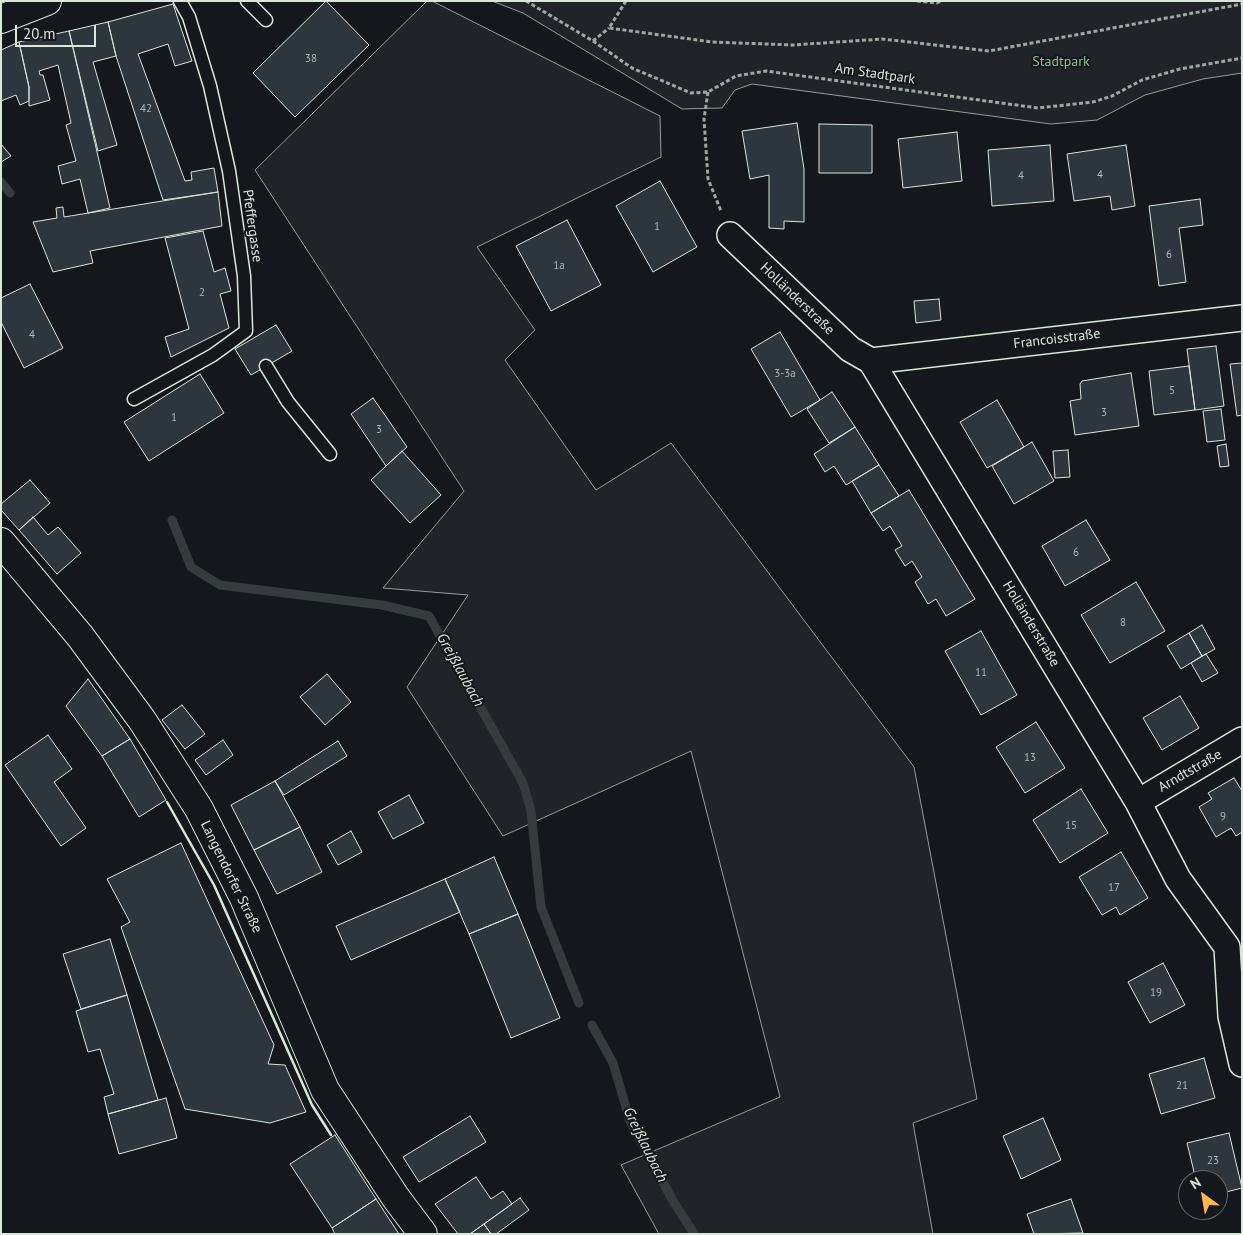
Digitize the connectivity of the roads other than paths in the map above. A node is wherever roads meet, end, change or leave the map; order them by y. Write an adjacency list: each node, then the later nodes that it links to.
1 (47, 1): 4 (main road)
2 (180, 1): 10 (lane, Pfeffergasse)
3 (247, 1): 5 (lane)
4 (1, 19)
5 (266, 20)
6 (730, 235): 8 (street, Holländerstraße)
7 (1242, 318): 8 (street, Francoisstraße)
8 (871, 361): 14 (street, Holländerstraße)
9 (266, 366): 11 (lane)
10 (134, 399)
11 (330, 454)
12 (1, 542): 17 (main road, Langendorfer Straße)
13 (1242, 740): 14 (street, Arndtstraße)
14 (1138, 802): 15 (street, Holländerstraße)
15 (1234, 952): 16 (street, Holländerstraße)
16 (1242, 1064)
17 (423, 1234)

